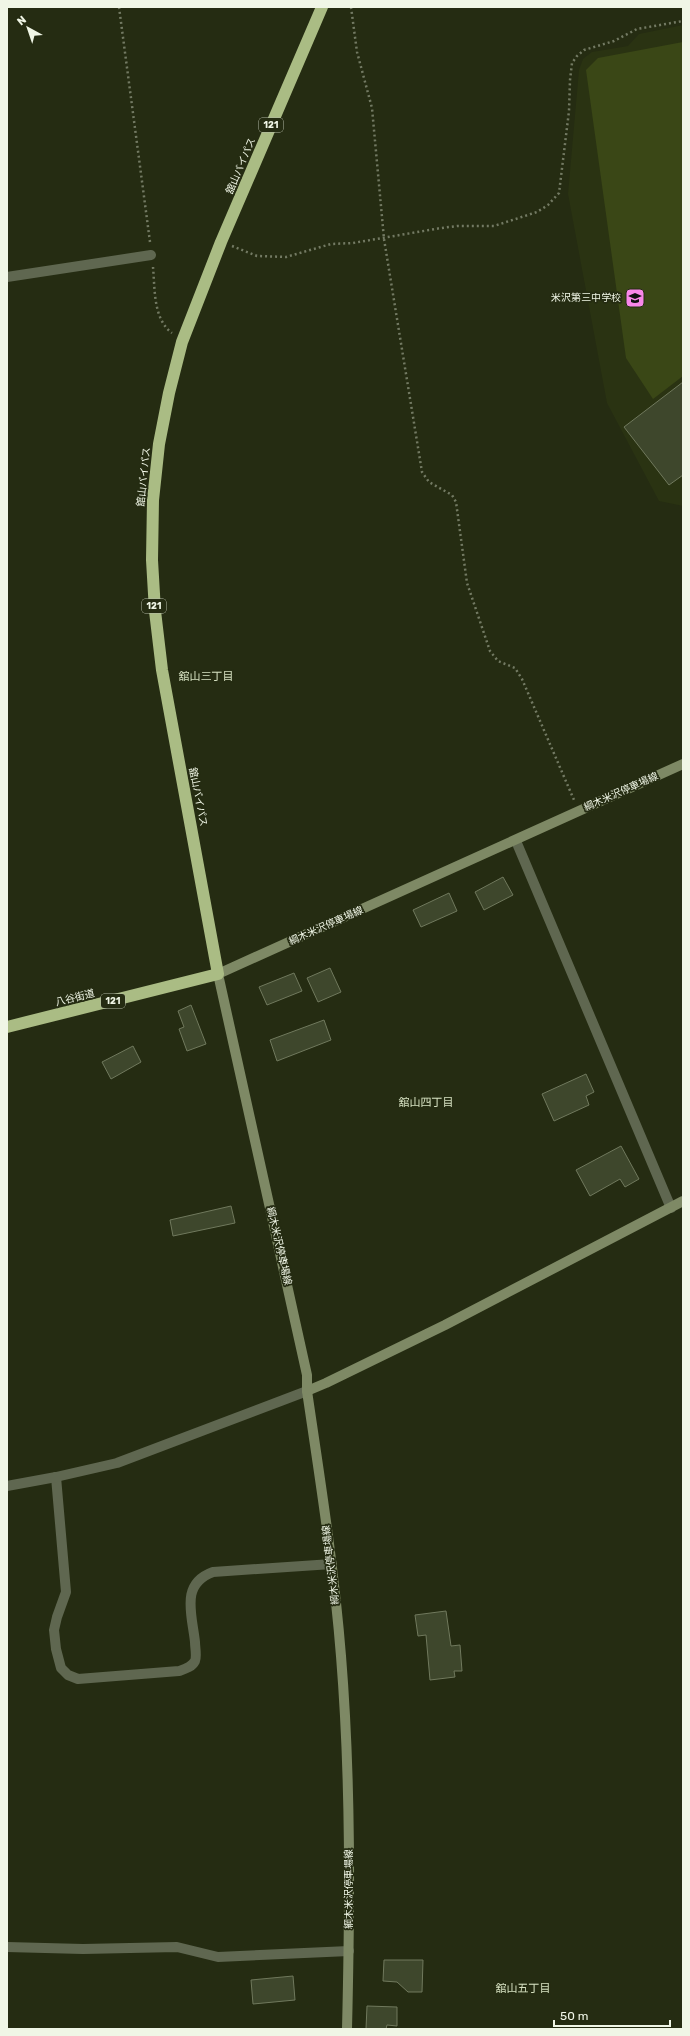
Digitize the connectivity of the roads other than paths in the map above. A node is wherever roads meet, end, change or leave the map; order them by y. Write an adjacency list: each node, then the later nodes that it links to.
1 (322, 7): 6 (highway, 舘山バイパス / 121)
2 (151, 255): 3 (street)
3 (7, 278)
4 (683, 764): 5 (main road, 綱木米沢停車場線)
5 (516, 841): 6 (main road, 綱木米沢停車場線); 9 (street)
6 (218, 974): 7 (highway, 八谷街道 / 121); 10 (main road, 綱木米沢停車場線)
7 (7, 1027)
8 (683, 1201): 9 (main road)
9 (671, 1208): 10 (main road)
10 (307, 1391): 11 (street); 13 (main road, 綱木米沢停車場線)
11 (56, 1477): 12 (street); 13 (street)
12 (7, 1486)
13 (332, 1564): 15 (main road, 綱木米沢停車場線)
14 (7, 1947): 15 (street)
15 (349, 1951): 16 (main road, 綱木米沢停車場線)
16 (347, 2029)

